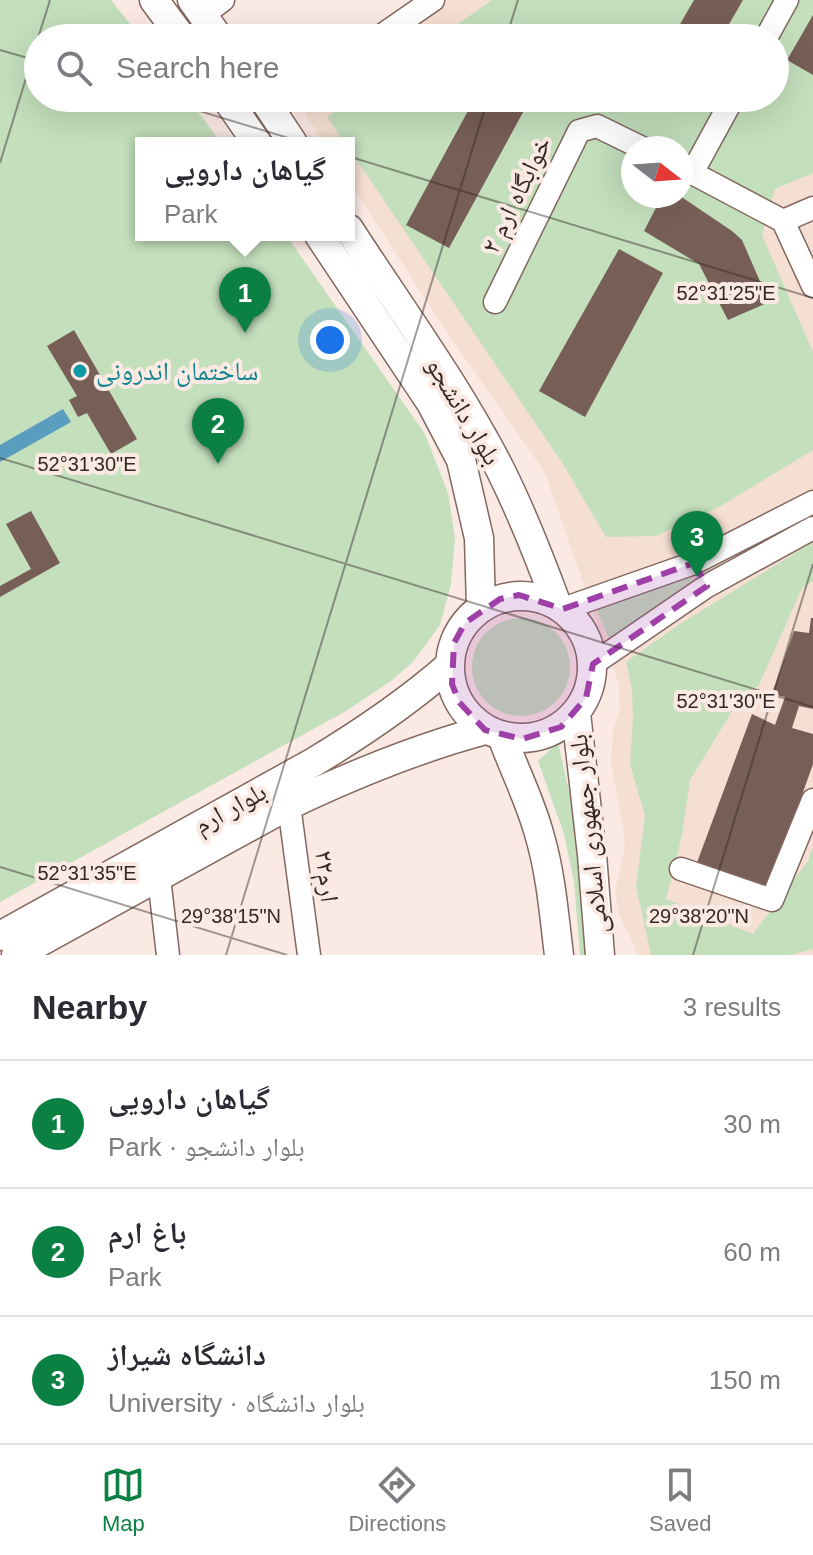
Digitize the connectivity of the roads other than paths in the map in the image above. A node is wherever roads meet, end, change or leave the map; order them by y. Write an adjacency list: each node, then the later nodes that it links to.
1 (154, 0): 5 (main road)
2 (433, 0): 7 (street)
3 (787, 0): 8 (street)
4 (206, 5): 6 (main road)
5 (172, 24)
6 (213, 24)
7 (398, 24)
8 (774, 24)
9 (236, 112): 12 (main road)
10 (279, 112): 13 (main road)
11 (724, 112): 15 (street)
12 (253, 137)
13 (290, 137)
14 (621, 138): 22 (street, خوابگاه ارم ۲)
15 (693, 161)
16 (693, 173): 18 (street)
17 (810, 216): 18 (street)
18 (783, 221): 21 (street)
19 (355, 238): 27 (main road, بلوار دانشجو)
20 (323, 241): 28 (main road, بلوار دانشجو)
21 (813, 286)
22 (495, 302)
23 (813, 502): 25 (street)
24 (813, 528): 26 (street)
25 (694, 563): 26 (street); 27 (street)
26 (707, 586): 29 (street)
27 (560, 607): 28 (main road); 29 (main road)
28 (481, 608): 30 (main road)
29 (593, 664): 31 (main road)
30 (450, 665): 32 (main road); 37 (main road, بلوار ارم)
31 (576, 713): 32 (main road); 42 (main road, بلوار جمهوری اسلامی)
32 (494, 733): 34 (main road, بلوار ارم); 41 (main road, بلوار جمهوری اسلامی)
33 (813, 800): 35 (street)
34 (289, 805): 36 (main road, بلوار ارم); 40 (street, ارم۲۲)
35 (681, 869)
36 (159, 878): 38 (main road, بلوار ارم); 39 (street)
37 (0, 936)
38 (16, 955)
39 (168, 955)
40 (309, 955)
41 (559, 955)
42 (600, 955)

